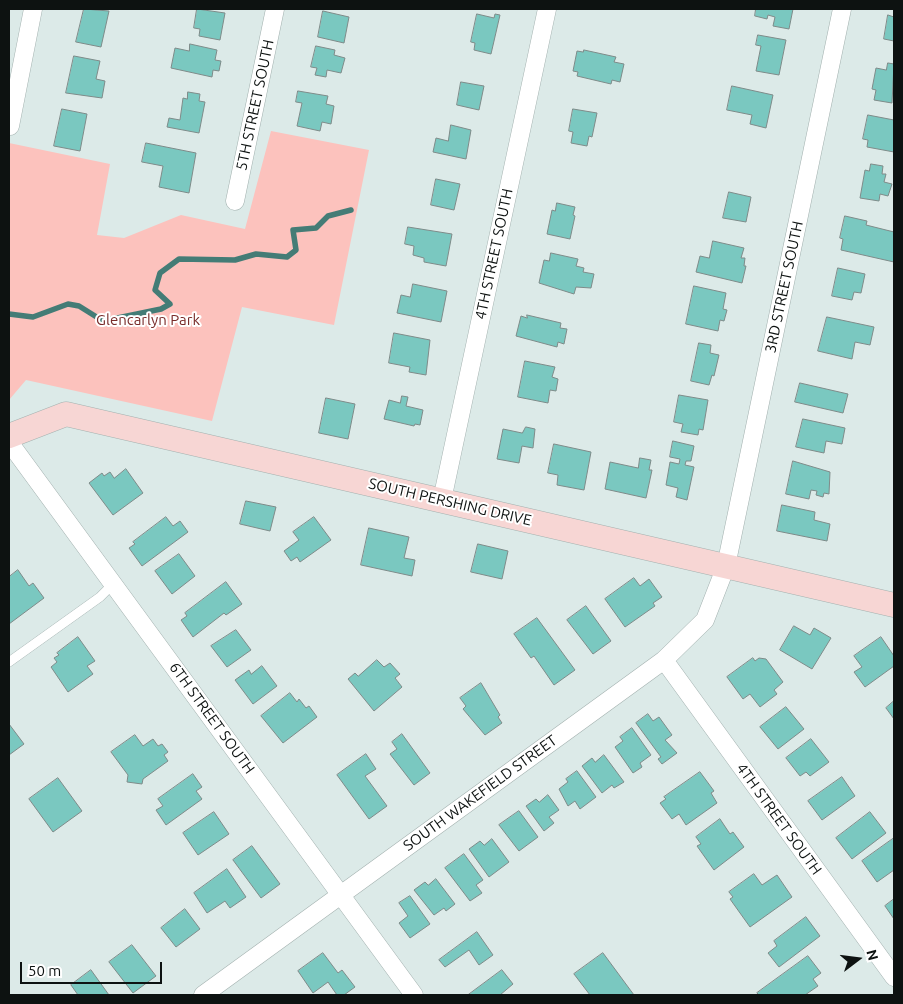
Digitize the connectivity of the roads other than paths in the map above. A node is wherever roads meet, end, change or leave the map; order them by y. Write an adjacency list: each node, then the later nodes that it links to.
1 (33, 9): 5 (street)
2 (275, 9): 7 (street, 5TH STREET SOUTH)
3 (547, 9): 10 (street, 4TH STREET SOUTH)
4 (842, 9): 11 (street, 3RD STREET SOUTH)
5 (14, 75): 6 (street)
6 (10, 126)
7 (234, 201)
8 (9, 436): 10 (street, SOUTH PERSHING DRIVE)
9 (9, 442): 12 (street, 6TH STREET SOUTH)
10 (442, 500): 11 (street, SOUTH PERSHING DRIVE)
11 (726, 566): 13 (street, SOUTH PERSHING DRIVE); 14 (street, SOUTH WAKEFIELD STREET)
12 (113, 584): 15 (lane); 16 (street, 6TH STREET SOUTH)
13 (894, 605)
14 (664, 660): 16 (street, SOUTH WAKEFIELD STREET); 17 (street, 4TH STREET SOUTH)
15 (9, 662)
16 (340, 894): 18 (street, SOUTH WAKEFIELD STREET); 19 (street, 6TH STREET SOUTH)
17 (894, 977)
18 (203, 995)
19 (414, 995)

